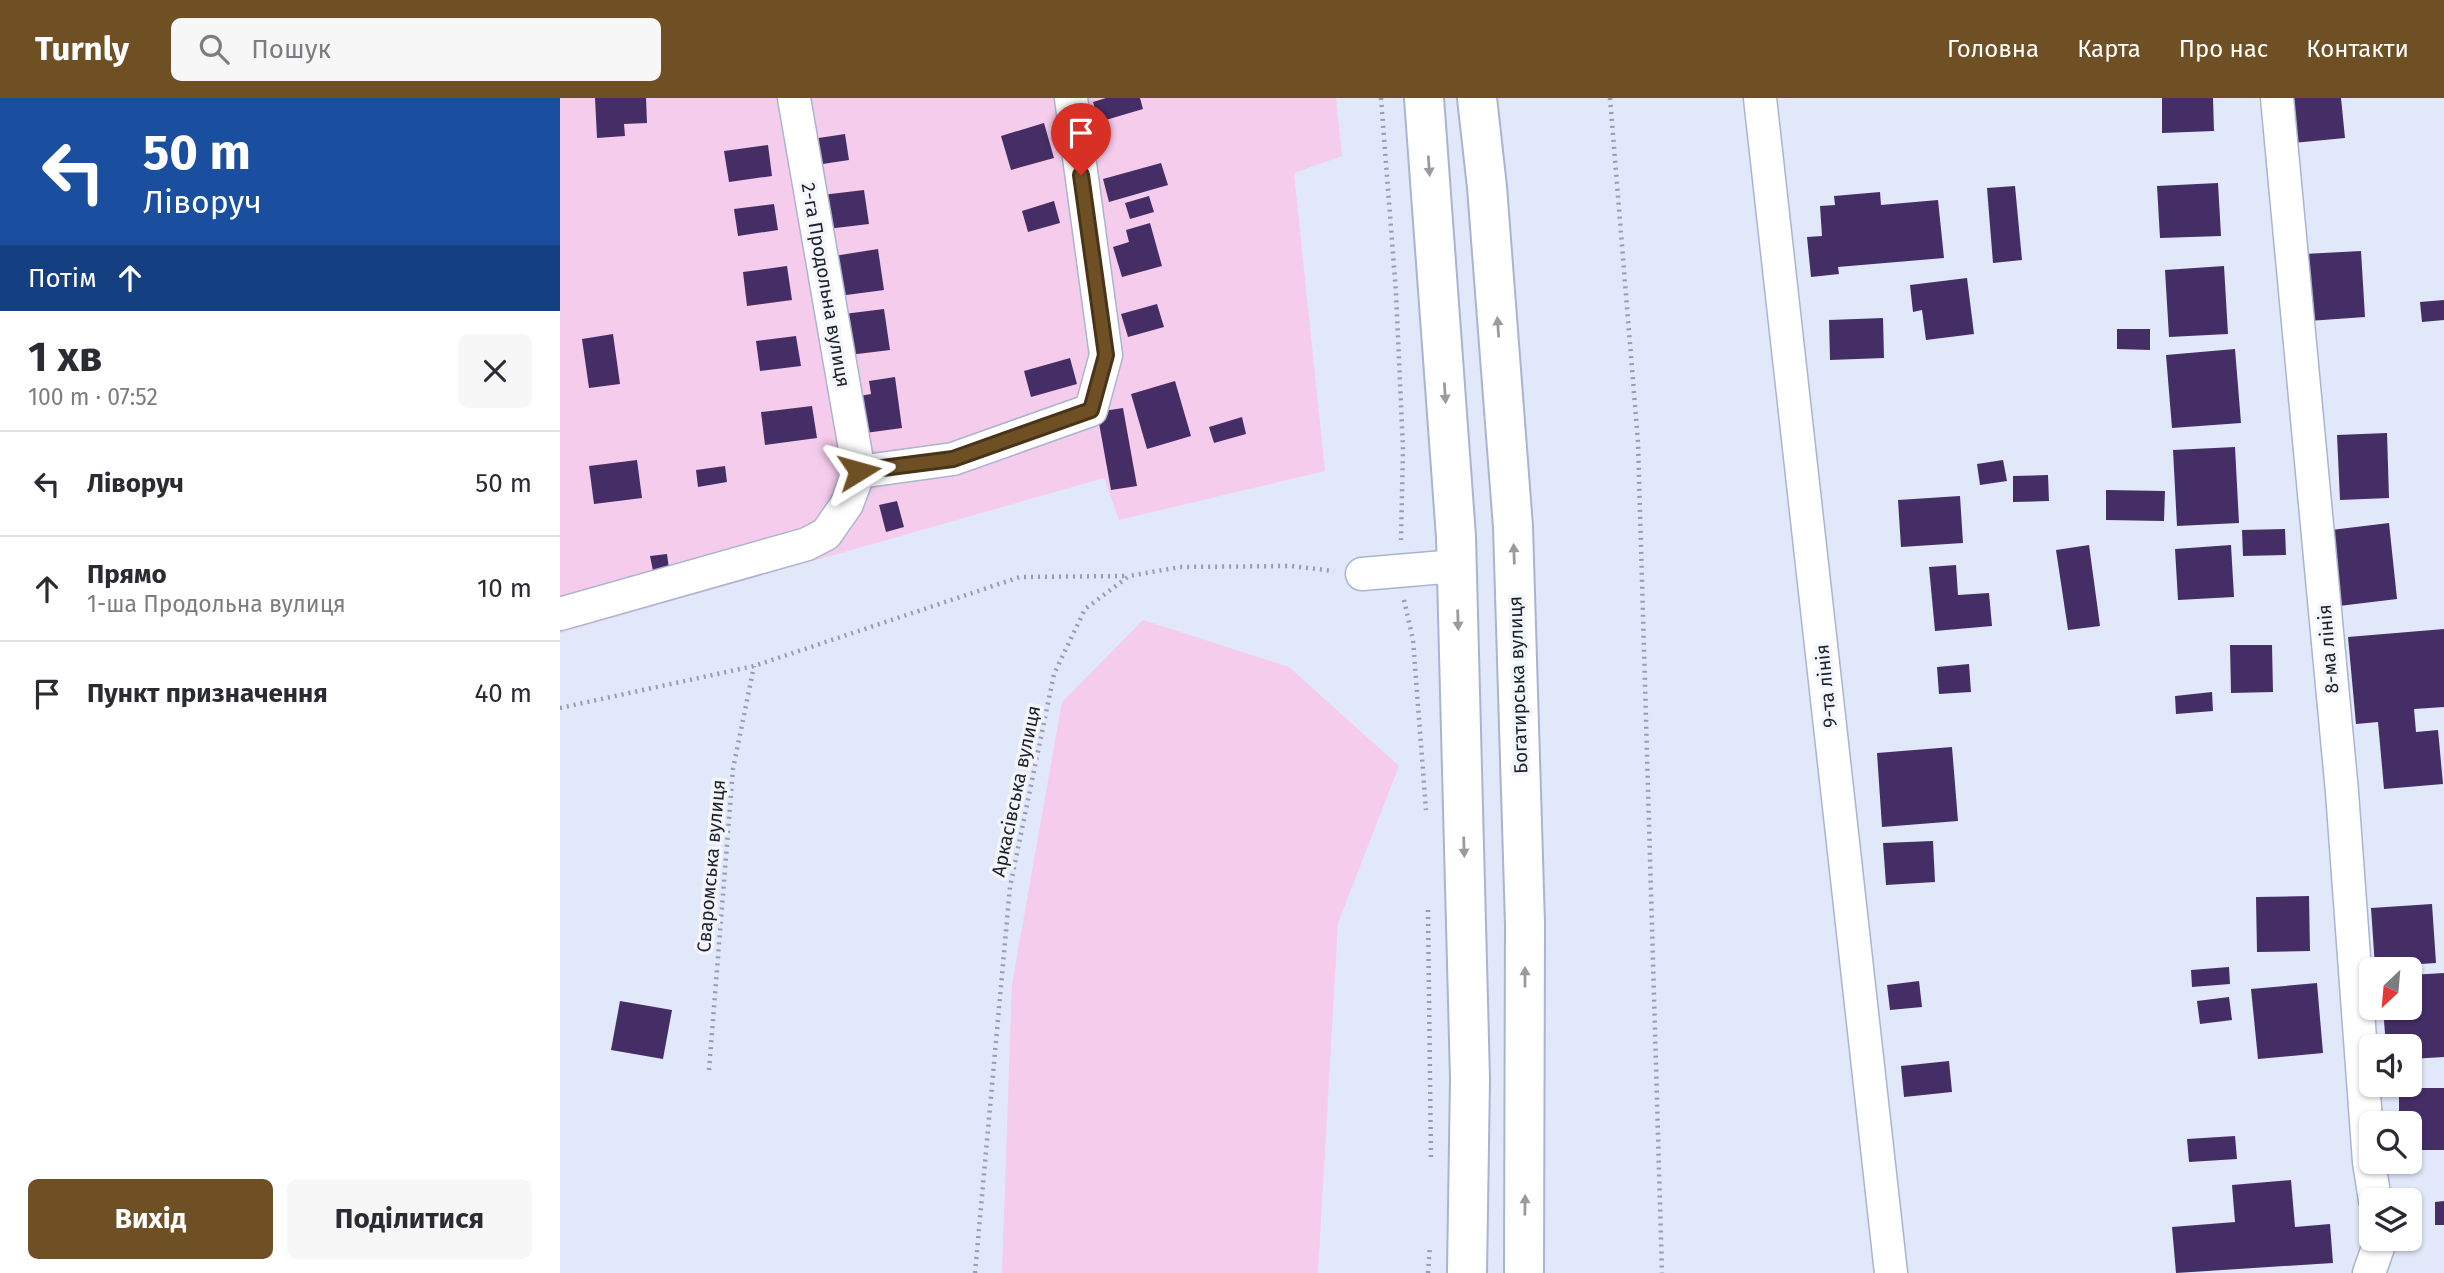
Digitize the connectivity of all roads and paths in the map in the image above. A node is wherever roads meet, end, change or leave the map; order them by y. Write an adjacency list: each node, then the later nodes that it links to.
1 (794, 98): 9 (street, 2-га Продольна вулиця)
2 (1071, 98): 9 (street)
3 (1381, 98): 11 (path)
4 (1424, 98): 10 (main road, one-way to 10)
5 (1477, 98): 27 (main road, Богатирська вулиця, one-way to 5)
6 (1610, 98): 28 (path)
7 (1760, 98): 29 (street, 9-та лінія)
8 (2277, 98): 21 (street, 8-ма лінія)
9 (859, 471): 14 (street)
10 (1456, 566): 11 (street); 26 (main road, one-way to 26)
11 (1396, 571): 12 (street); 17 (path)
12 (1362, 574): 13 (path, Аркасівська вулиця)
13 (1129, 576): 15 (path); 24 (path, Аркасівська вулиця)
14 (560, 614)
15 (754, 666): 16 (path); 19 (path, Сваромська вулиця)
16 (560, 708)
17 (1426, 813)
18 (1428, 910): 20 (path)
19 (709, 1070)
20 (1432, 1173)
21 (2373, 1188)
22 (1431, 1239): 25 (path)
23 (2377, 1251): 30 (street)
24 (975, 1273)
25 (1428, 1273)
26 (1467, 1273)
27 (1524, 1273)
28 (1662, 1273)
29 (1891, 1273)
30 (2369, 1273)

